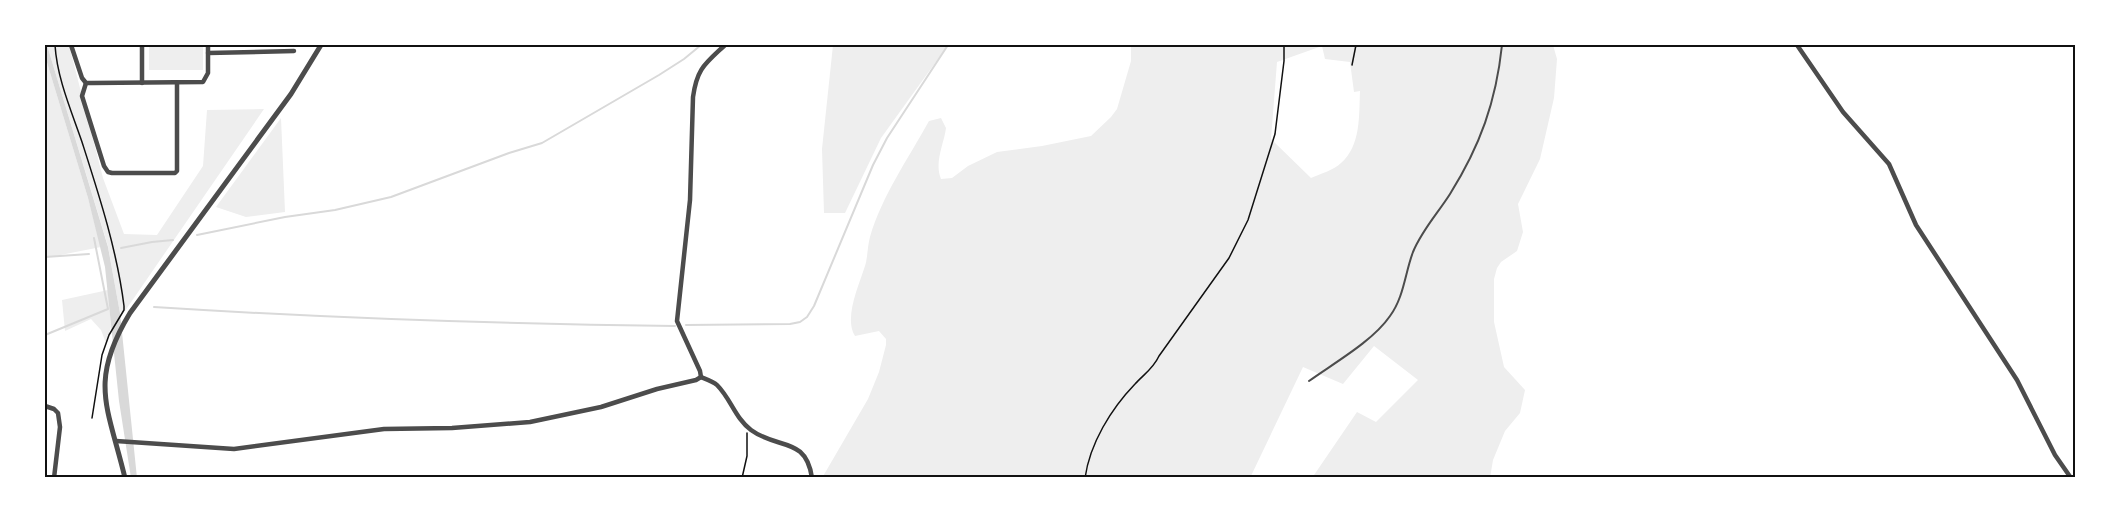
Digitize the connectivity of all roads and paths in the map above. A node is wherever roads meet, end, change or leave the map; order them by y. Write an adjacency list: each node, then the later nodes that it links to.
1 (55, 45): 22 (path)
2 (71, 45): 16 (street)
3 (142, 45): 17 (street)
4 (208, 45): 14 (street)
5 (275, 45): 13 (street)
6 (321, 45): 24 (street)
7 (725, 45): 19 (street)
8 (1284, 45): 29 (path)
9 (1356, 45): 15 (path)
10 (1502, 45): 20 (lane)
11 (1797, 45): 30 (street)
12 (294, 51): 13 (street)
13 (275, 52): 14 (street)
14 (208, 53): 18 (street)
15 (1352, 64)
16 (86, 83): 17 (street); 18 (street)
17 (142, 83): 18 (street)
18 (177, 83)
19 (701, 377): 23 (street); 24 (street)
20 (1309, 381)
21 (45, 406): 25 (street)
22 (92, 418)
23 (746, 426): 27 (path); 28 (street)
24 (116, 441): 26 (street)
25 (54, 478)
26 (125, 478)
27 (742, 478)
28 (812, 478)
29 (1085, 478)
30 (2072, 478)

